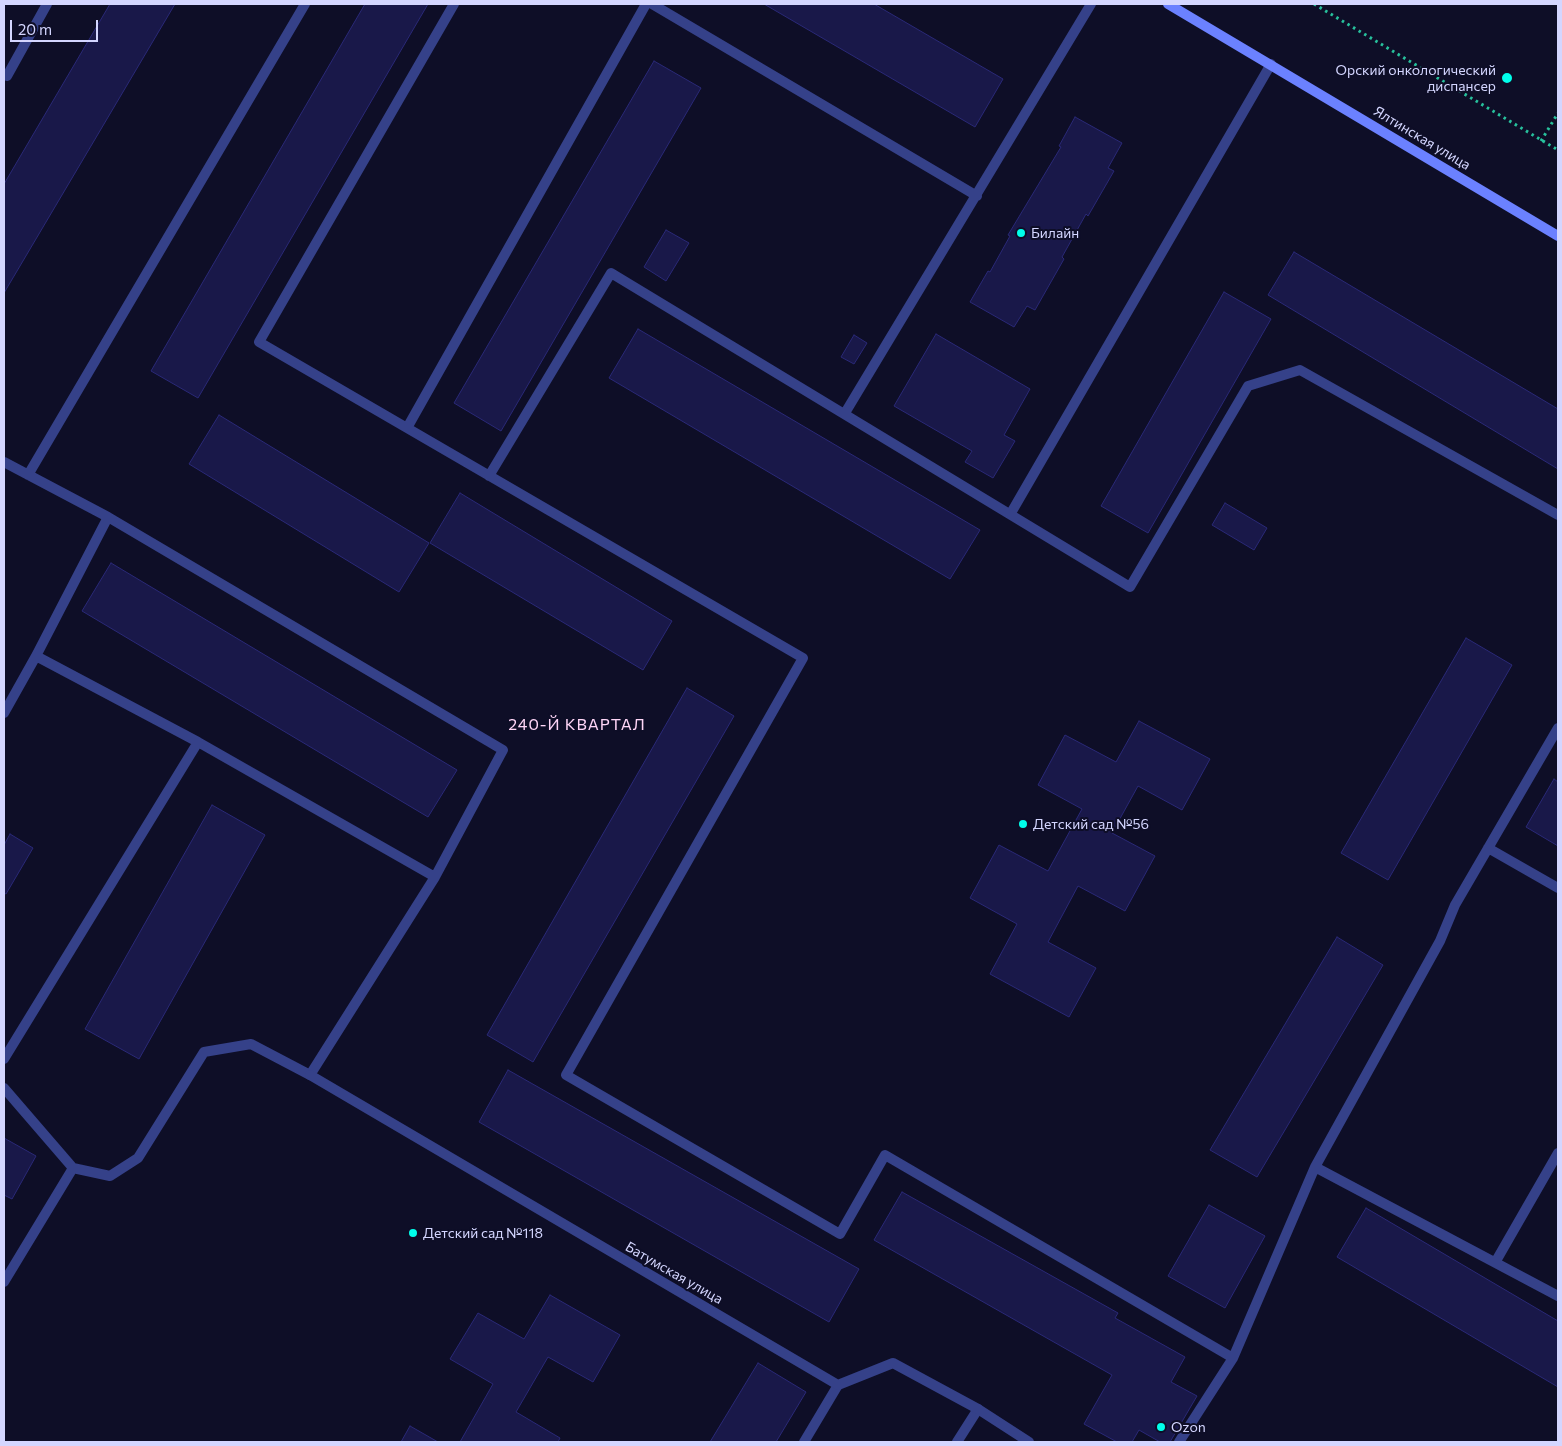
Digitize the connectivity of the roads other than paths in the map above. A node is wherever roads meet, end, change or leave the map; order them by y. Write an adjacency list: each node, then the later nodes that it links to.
1 (47, 4): 9 (street)
2 (305, 4): 15 (street)
3 (454, 4): 13 (street)
4 (646, 4): 13 (street)
5 (652, 4): 10 (street)
6 (1091, 4): 10 (street)
7 (1168, 4): 8 (main road, Ялтинская улица)
8 (1271, 64): 11 (main road, Ялтинская улица); 17 (street)
9 (5, 78)
10 (977, 196): 12 (street)
11 (1558, 236)
12 (845, 413): 16 (street); 17 (street)
13 (407, 428): 16 (street)
14 (4, 462): 15 (street)
15 (28, 475): 19 (street)
16 (489, 476): 36 (street)
17 (1011, 513): 18 (street)
18 (1558, 515)
19 (108, 517): 20 (street); 25 (street)
20 (36, 656): 21 (street); 23 (street)
21 (4, 713)
22 (1558, 728): 24 (street)
23 (198, 742): 25 (street); 27 (street)
24 (1488, 848): 26 (street); 31 (street)
25 (435, 876): 28 (street)
26 (1558, 888)
27 (4, 1059)
28 (310, 1075): 32 (street, Батумская улица); 37 (street, Батумская улица)
29 (4, 1088): 32 (street)
30 (1558, 1154): 33 (street)
31 (1314, 1167): 33 (street); 36 (street)
32 (73, 1168): 34 (street)
33 (1496, 1262): 35 (street)
34 (4, 1282)
35 (1558, 1296)
36 (1233, 1358): 42 (street)
37 (838, 1385): 38 (street); 39 (street)
38 (978, 1408): 40 (street); 41 (street)
39 (804, 1442)
40 (958, 1442)
41 (1029, 1442)
42 (1178, 1442)

